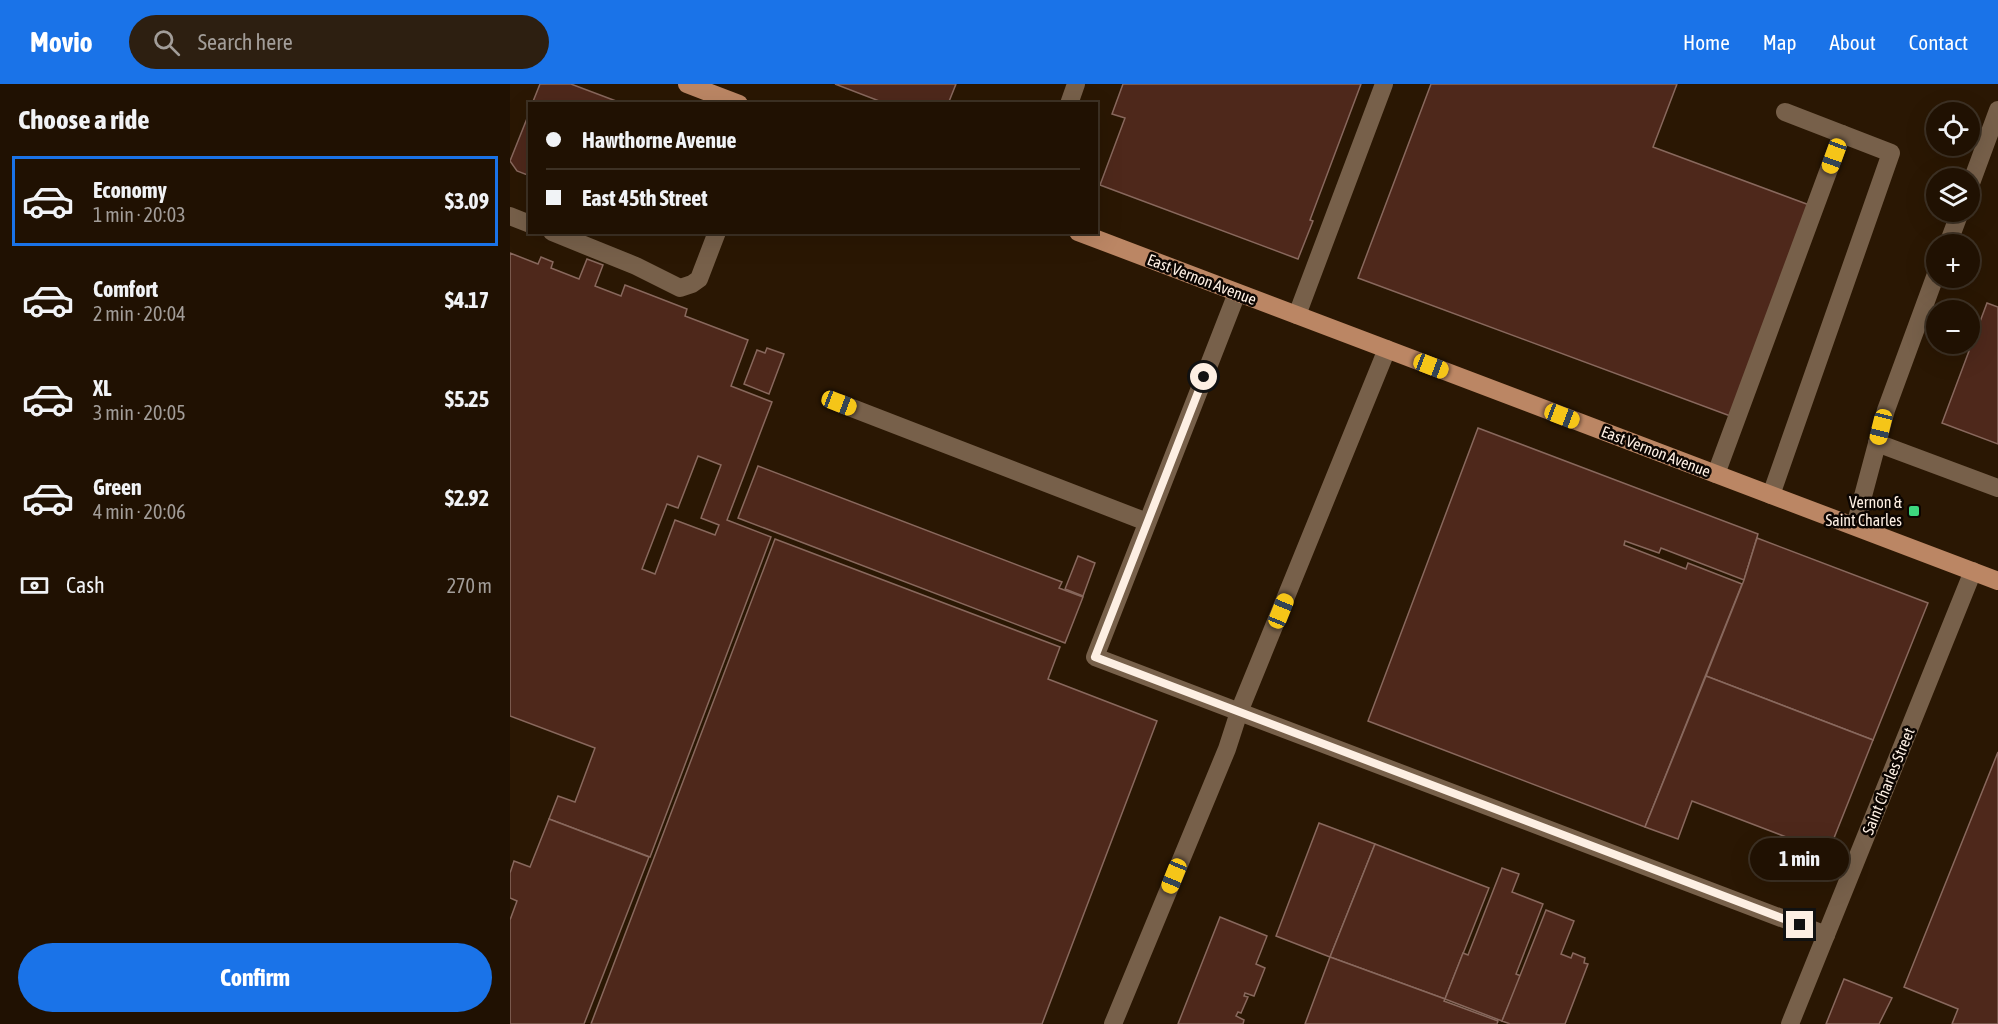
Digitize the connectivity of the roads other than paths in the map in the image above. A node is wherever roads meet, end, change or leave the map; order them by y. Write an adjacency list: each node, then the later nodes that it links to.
1 (687, 84): 4 (main road)
2 (1076, 84): 5 (street)
3 (1384, 84): 17 (street)
4 (734, 102)
5 (1070, 102)
6 (1998, 110): 9 (street)
7 (1785, 112): 8 (street)
8 (1842, 134): 21 (street); 23 (street)
9 (1977, 168)
10 (510, 216): 11 (street)
11 (528, 223)
12 (557, 234): 13 (street)
13 (716, 234)
14 (1083, 234): 16 (main road, East Vernon Avenue)
15 (1931, 288): 20 (street)
16 (1237, 293): 17 (main road, East Vernon Avenue); 24 (street)
17 (1297, 315): 18 (main road, East Vernon Avenue)
18 (1387, 350): 21 (main road, East Vernon Avenue); 28 (street)
19 (839, 403): 24 (street)
20 (1877, 443): 22 (street); 25 (street)
21 (1716, 474): 23 (main road, East Vernon Avenue)
22 (1998, 488)
23 (1771, 495): 25 (main road, East Vernon Avenue)
24 (1147, 522): 28 (street)
25 (1855, 526): 26 (main road, East Vernon Avenue)
26 (1973, 571): 27 (main road, East Vernon Avenue); 29 (street, Saint Charles Street)
27 (1998, 581)
28 (1239, 712): 29 (street); 30 (street)
29 (1826, 935): 31 (street, Saint Charles Street)
30 (1113, 1024)
31 (1790, 1024)

